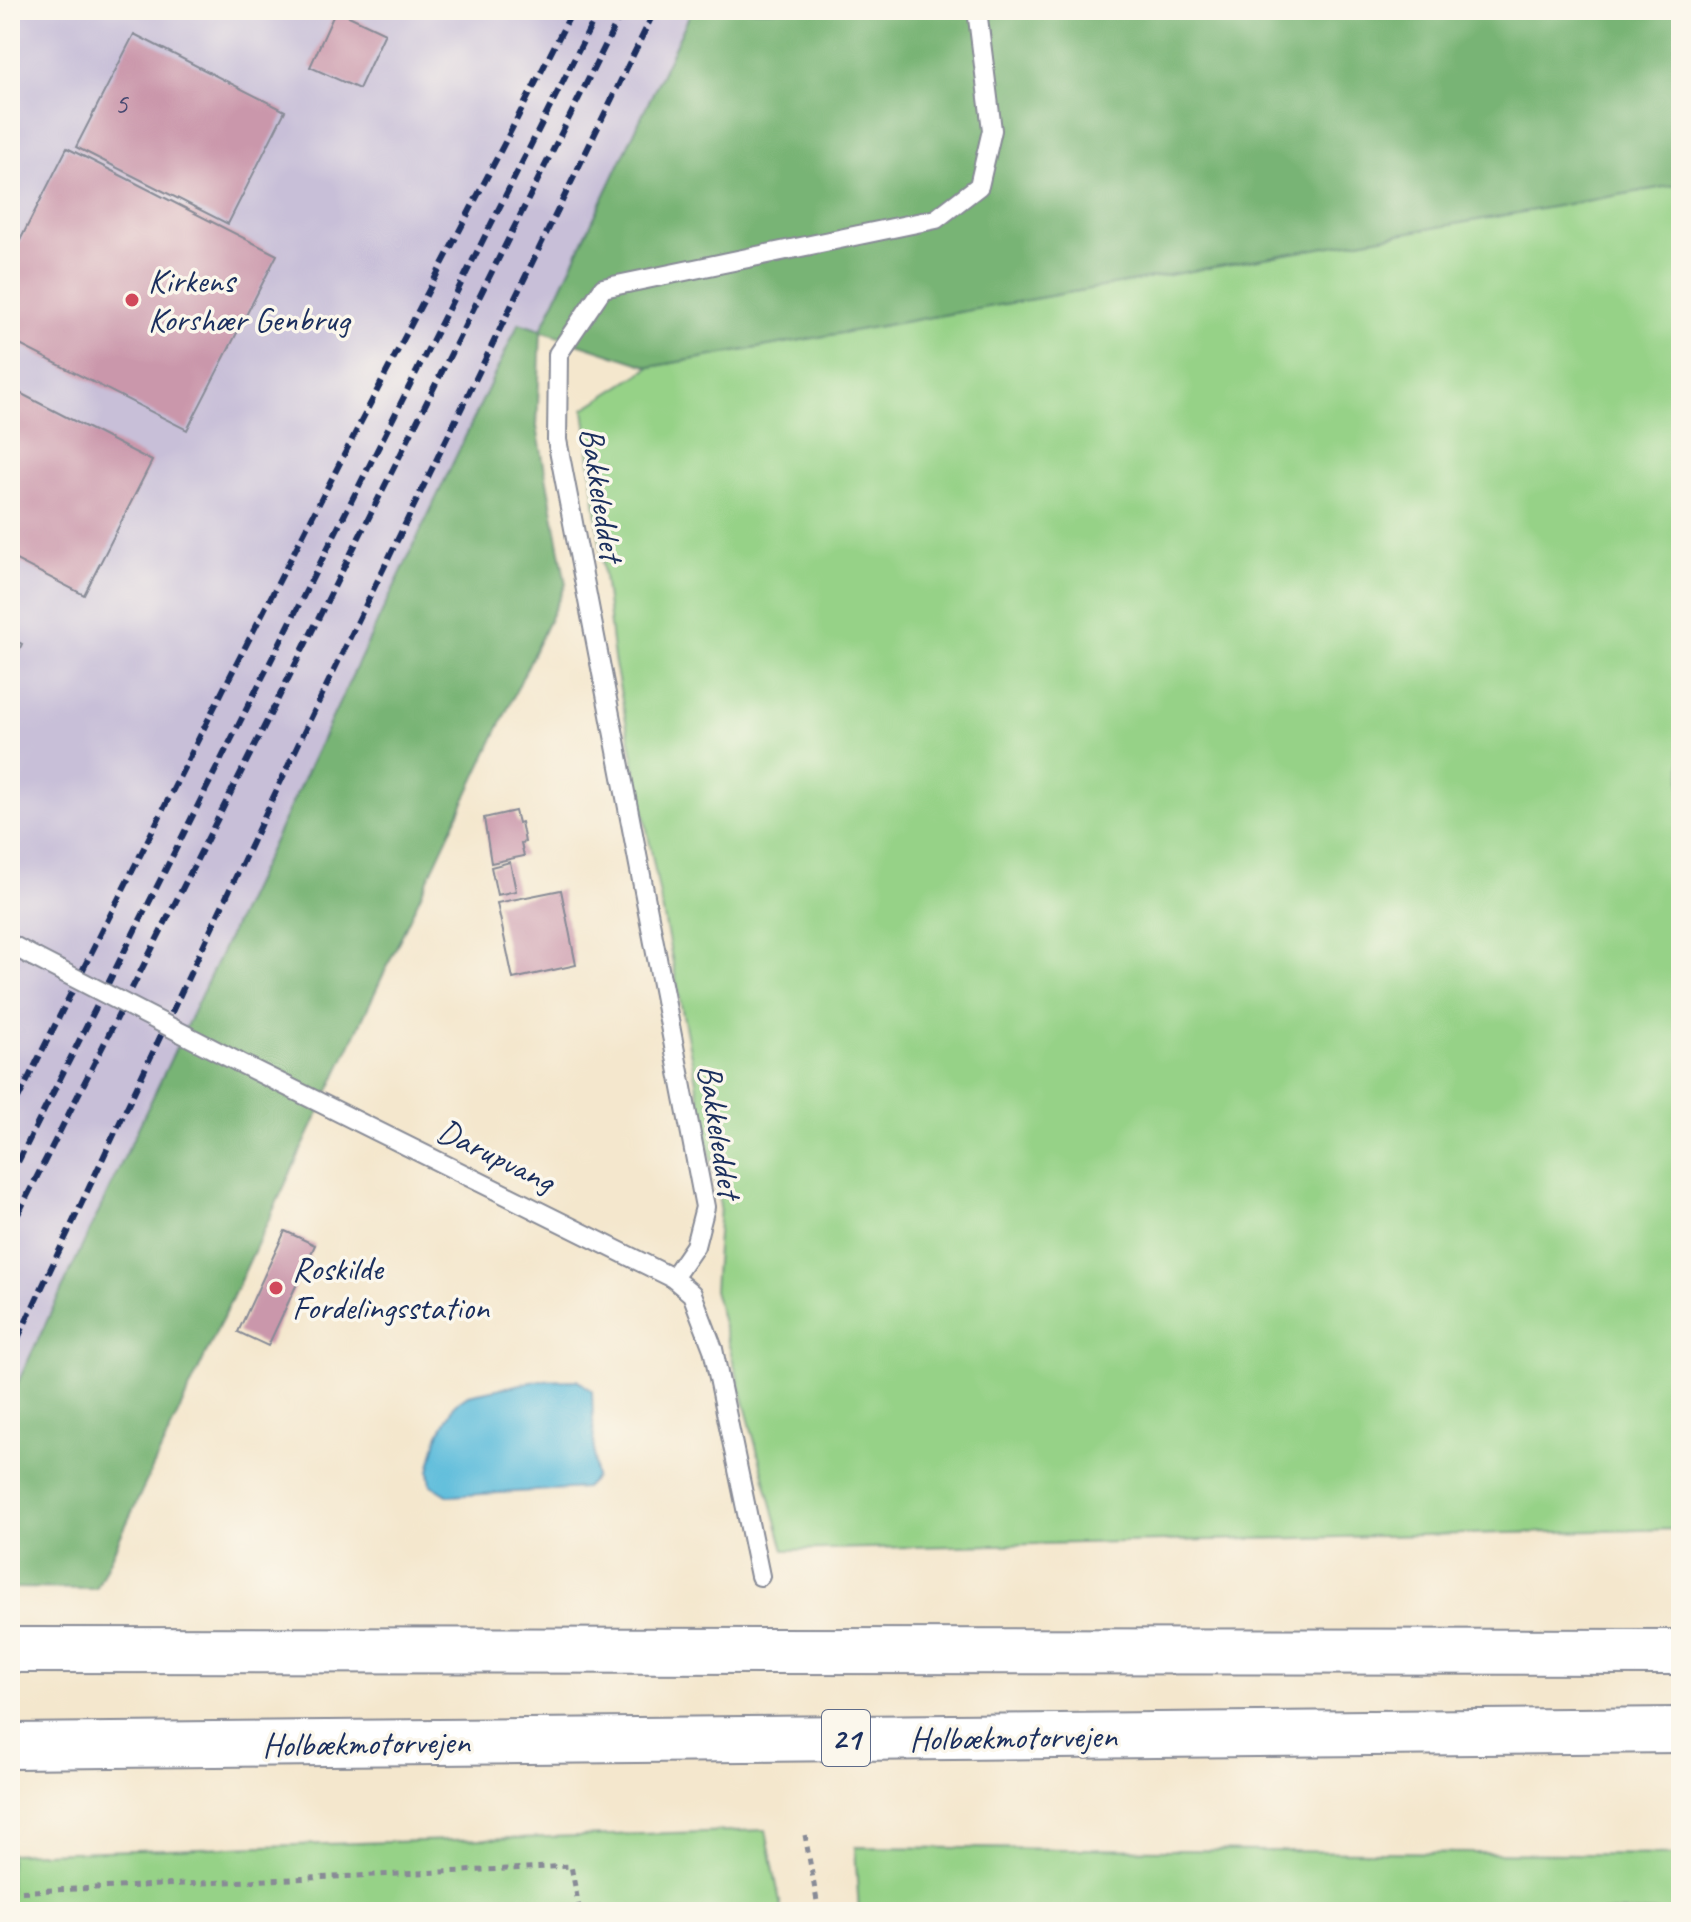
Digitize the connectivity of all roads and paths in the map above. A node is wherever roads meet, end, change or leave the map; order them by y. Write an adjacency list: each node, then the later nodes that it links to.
1 (977, 10): 3 (lane, Bakkeleddet)
2 (10, 944): 3 (lane, Darupvang, bridge)
3 (673, 1278): 4 (lane, Darupvang)
4 (760, 1576)
5 (10, 1650): 6 (highway)
6 (1681, 1652)
7 (1681, 1730): 8 (highway, Holbækmotorvejen / 21)
8 (10, 1746)
9 (805, 1835): 12 (path)
10 (10, 1892): 11 (path)
11 (580, 1912)
12 (819, 1912)

